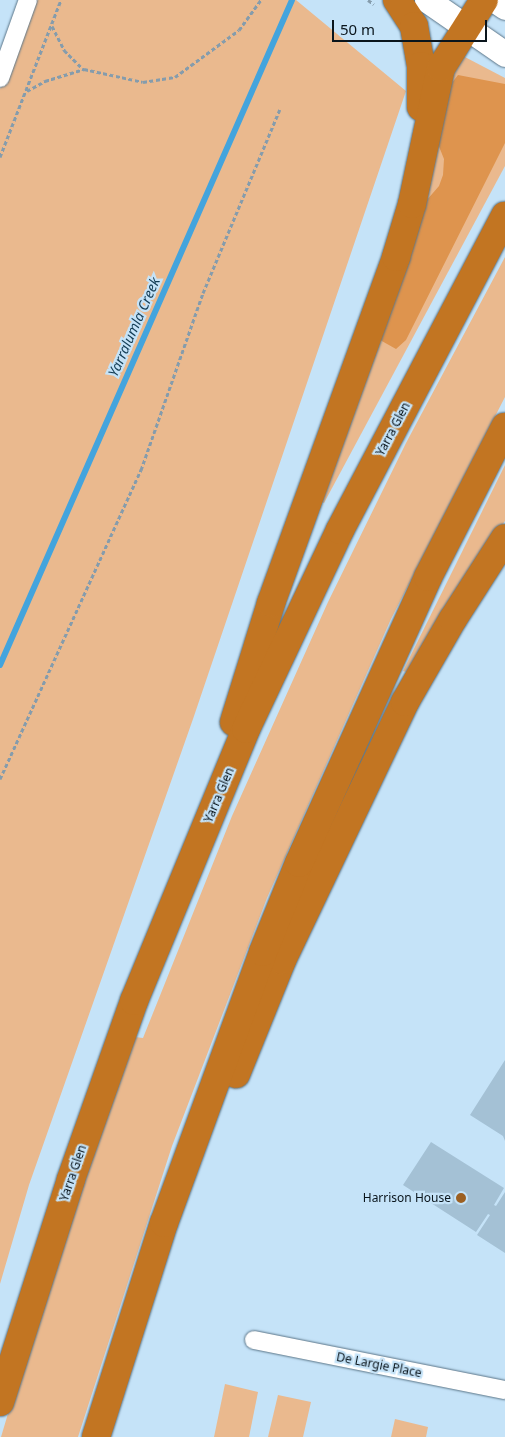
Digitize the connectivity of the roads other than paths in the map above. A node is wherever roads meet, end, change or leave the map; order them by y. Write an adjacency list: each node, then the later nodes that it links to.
1 (28, 0): 9 (street)
2 (397, 0): 10 (highway)
3 (428, 0): 7 (main road)
4 (484, 0): 7 (highway)
5 (495, 0): 6 (main road)
6 (505, 7)
7 (467, 26): 8 (main road); 10 (highway)
8 (505, 54)
9 (0, 78)
10 (421, 154): 14 (highway)
11 (505, 216): 14 (highway, Yarra Glen)
12 (505, 427): 18 (highway)
13 (505, 538): 19 (highway)
14 (176, 894): 17 (highway, Yarra Glen)
15 (254, 1340): 16 (street, De Largie Place)
16 (505, 1390)
17 (0, 1402)
18 (96, 1437)
19 (106, 1437)

